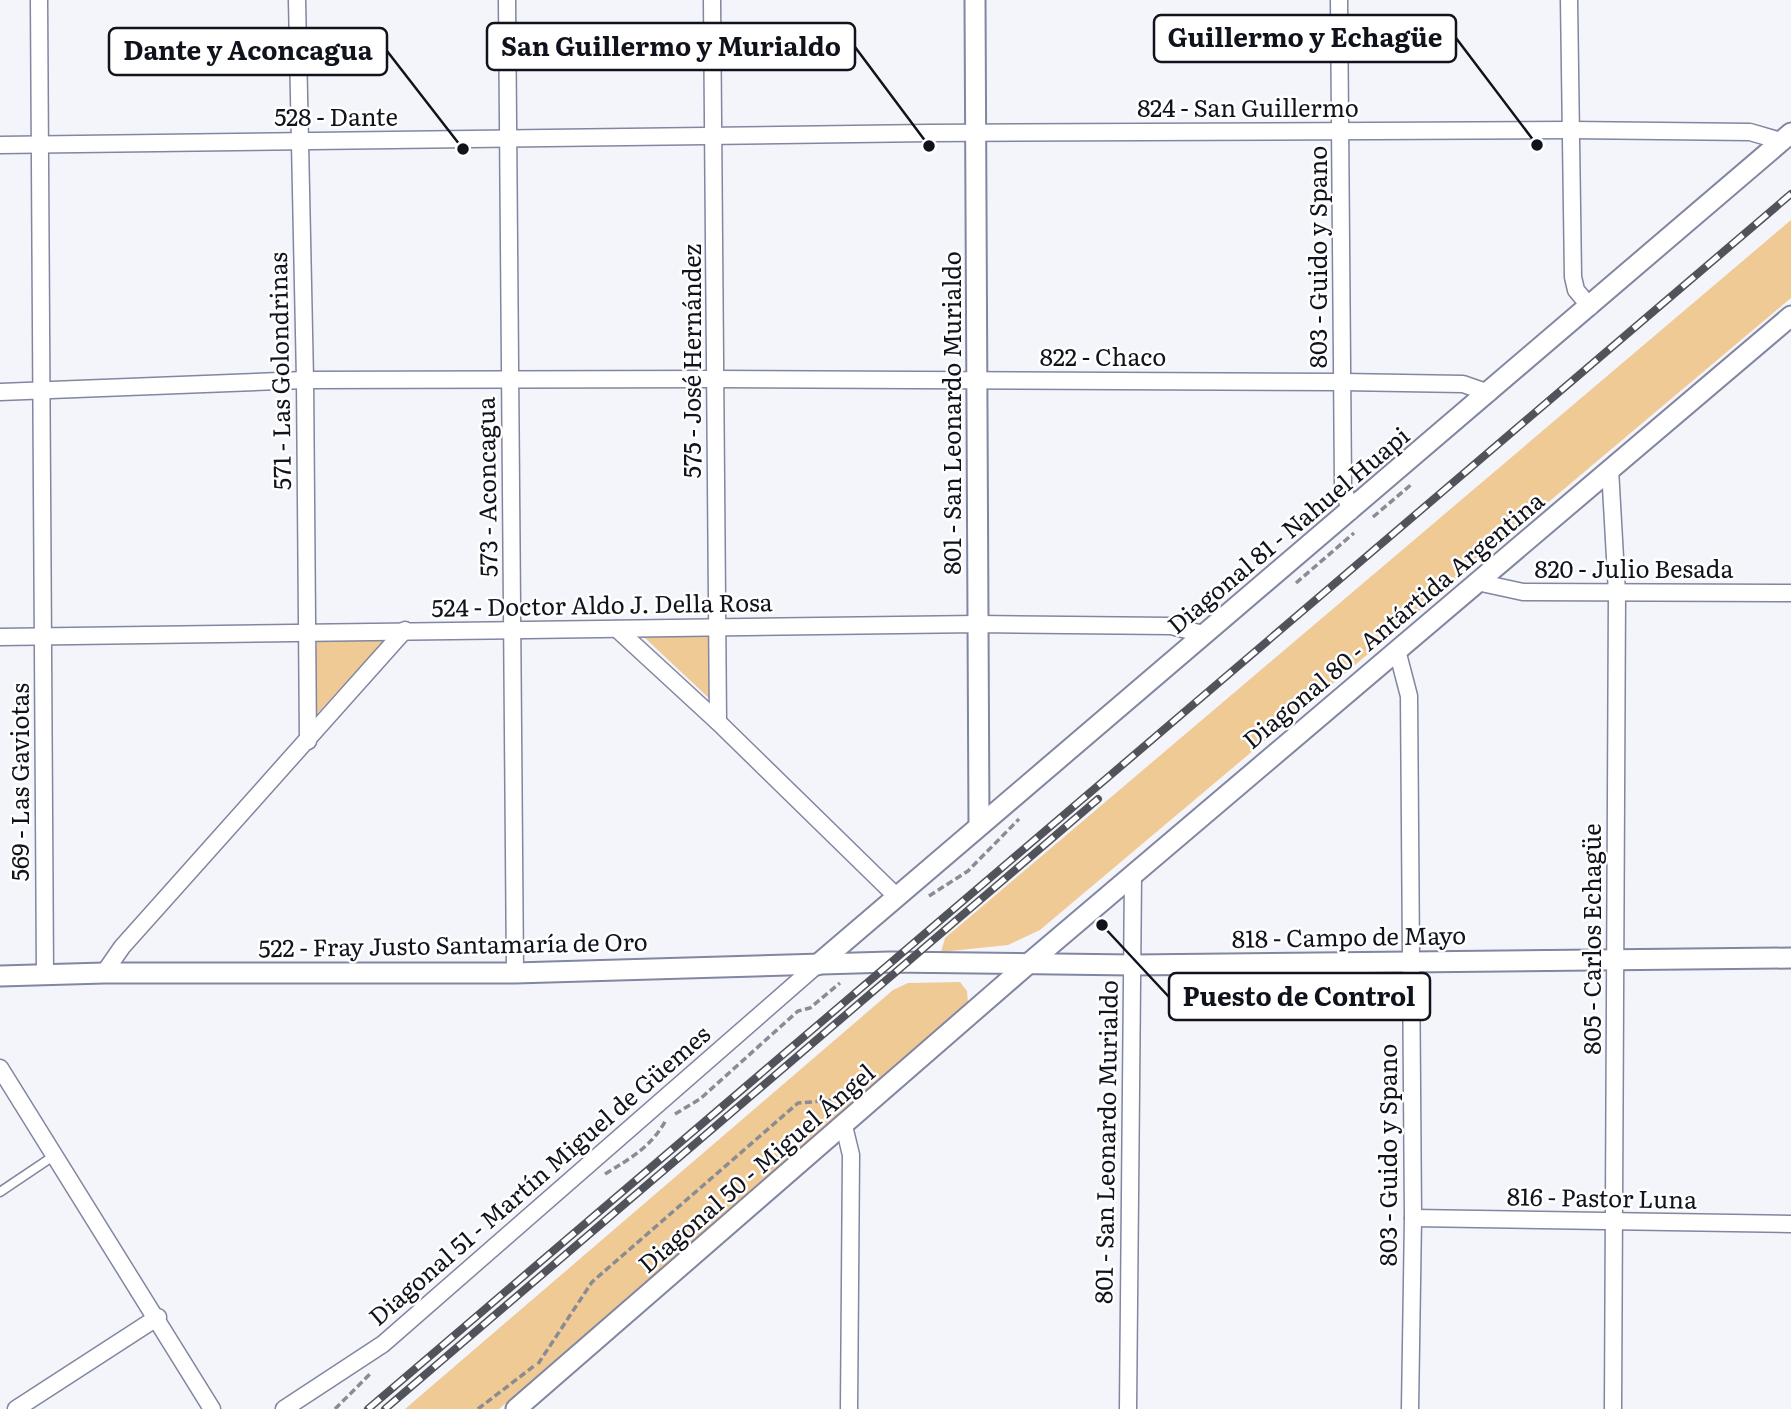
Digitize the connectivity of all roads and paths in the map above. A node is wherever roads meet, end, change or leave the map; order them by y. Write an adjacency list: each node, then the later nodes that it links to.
1 (39, 0): 15 (street, 569 - Las Gaviotas)
2 (297, 0): 13 (street, 571 - Las Golondrinas)
3 (507, 0): 14 (street, 573 - Aconcagua)
4 (712, 0): 12 (street, 575 - José Hernández)
5 (975, 0): 10 (street, 801 - San Leonardo Murialdo)
6 (1339, 0): 9 (street, 803 - Guido y Spano)
7 (1569, 0): 8 (street)
8 (1570, 130): 9 (street, 824 - San Guillermo); 11 (street, 824 - San Guillermo); 17 (street)
9 (1341, 131): 10 (street, 824 - San Guillermo); 23 (street, 803 - Guido y Spano)
10 (976, 134): 12 (street, 824 - San Guillermo); 21 (street, 801 - San Leonardo Murialdo)
11 (1786, 137): 17 (street, Diagonal 81 - Nahuel Huapi)
12 (714, 138): 14 (street, 528 - Dante); 19 (street, 575 - José Hernández)
13 (300, 140): 14 (street, 528 - Dante); 15 (street, 528 - Dante); 20 (street, 571 - Las Golondrinas)
14 (509, 141): 22 (street, 573 - Aconcagua)
15 (41, 144): 16 (street, 528 - Dante); 24 (street, 569 - Las Gaviotas)
16 (0, 145)
17 (1590, 307): 26 (street, Diagonal 81 - Nahuel Huapi)
18 (1791, 316): 27 (street, Diagonal 80 - Antártida Argentina)
19 (715, 379): 21 (street, 822 - Chaco); 22 (street, 822 - Chaco); 33 (street, 575 - José Hernández)
20 (305, 380): 22 (street, 822 - Chaco); 24 (street, 822 - Chaco); 37 (street, 571 - Las Golondrinas)
21 (978, 380): 23 (street, 822 - Chaco); 32 (street, 801 - San Leonardo Murialdo)
22 (509, 382): 36 (street, 573 - Aconcagua)
23 (1342, 382): 26 (street, 822 - Chaco); 28 (street, 803 - Guido y Spano)
24 (41, 391): 25 (street, 822 - Chaco); 40 (street, 569 - Las Gaviotas)
25 (0, 392)
26 (1489, 393): 28 (street, Diagonal 81 - Nahuel Huapi)
27 (1610, 469): 29 (street, Diagonal 80 - Antártida Argentina); 30 (street, 805 - Carlos Echagüe)
28 (1350, 512): 38 (street, Diagonal 81 - Nahuel Huapi)
29 (1477, 582): 30 (street, 820 - Julio Besada); 41 (street, Diagonal 80 - Antártida Argentina)
30 (1617, 593): 31 (street, 820 - Julio Besada); 48 (street, 805 - Carlos Echagüe)
31 (1791, 593)
32 (978, 624): 33 (street, 524 - Doctor Aldo J. Della Rosa); 38 (street, 524 - Doctor Aldo J. Della Rosa); 44 (street, 801 - San Leonardo Murialdo)
33 (718, 628): 34 (street, 524 - Doctor Aldo J. Della Rosa); 42 (street, 575 - José Hernández)
34 (617, 629): 36 (street, 524 - Doctor Aldo J. Della Rosa); 42 (street)
35 (405, 630): 36 (street, 524 - Doctor Aldo J. Della Rosa); 37 (street, 524 - Doctor Aldo J. Della Rosa); 43 (street)
36 (513, 631): 55 (street, 573 - Aconcagua)
37 (307, 632): 40 (street, 524 - Doctor Aldo J. Della Rosa); 43 (street, 571 - Las Golondrinas)
38 (1203, 634): 44 (street, Diagonal 81 - Nahuel Huapi)
39 (0, 636): 40 (street, 524 - Doctor Aldo J. Della Rosa)
40 (43, 636): 56 (street, 569 - Las Gaviotas)
41 (1397, 650): 45 (street, Diagonal 80 - Antártida Argentina); 49 (street, 803 - Guido y Spano)
42 (718, 722): 46 (street)
43 (308, 741): 54 (street)
44 (979, 826): 46 (street, Diagonal 81 - Nahuel Huapi)
45 (1133, 875): 51 (street, Diagonal 80 - Antártida Argentina); 53 (street, 801 - San Leonardo Murialdo)
46 (895, 895): 52 (street, Diagonal 81 - Nahuel Huapi)
47 (1791, 958): 48 (street, 818 - Campo de Mayo)
48 (1615, 959): 49 (street, 818 - Campo de Mayo); 64 (street, 805 - Carlos Echagüe)
49 (1411, 962): 53 (street, 818 - Campo de Mayo); 63 (street, 803 - Guido y Spano)
50 (906, 963): 51 (street, 818 - Campo de Mayo); 52 (street, 522 - Fray Justo Santamaría de Oro)
51 (1028, 964): 53 (street, 818 - Campo de Mayo); 60 (street, Diagonal 50 - Miguel Ángel)
52 (817, 965): 55 (street, 522 - Fray Justo Santamaría de Oro); 70 (street, Diagonal 51 - Martín Miguel de Güemes)
53 (1133, 965): 73 (street, 801 - San Leonardo Murialdo)
54 (104, 973): 55 (street, 522 - Fray Justo Santamaría de Oro); 56 (street, 522 - Fray Justo Santamaría de Oro)
55 (515, 973)
56 (45, 975): 57 (street, 522 - Fray Justo Santamaría de Oro)
57 (0, 976)
58 (0, 1068): 61 (street)
59 (843, 1104): 67 (path)
60 (844, 1126): 71 (street, Diagonal 50 - Miguel Ángel); 72 (street)
61 (55, 1155): 62 (lane); 66 (street)
62 (0, 1192)
63 (1413, 1218): 64 (street, 816 - Pastor Luna); 74 (street, 803 - Guido y Spano)
64 (1616, 1224): 65 (street, 816 - Pastor Luna); 75 (street, 805 - Carlos Echagüe)
65 (1791, 1224)
66 (158, 1317): 68 (street); 69 (street)
67 (538, 1364)
68 (16, 1409)
69 (212, 1409)
70 (284, 1409)
71 (516, 1409)
72 (849, 1409)
73 (1128, 1409)
74 (1410, 1409)
75 (1613, 1409)

